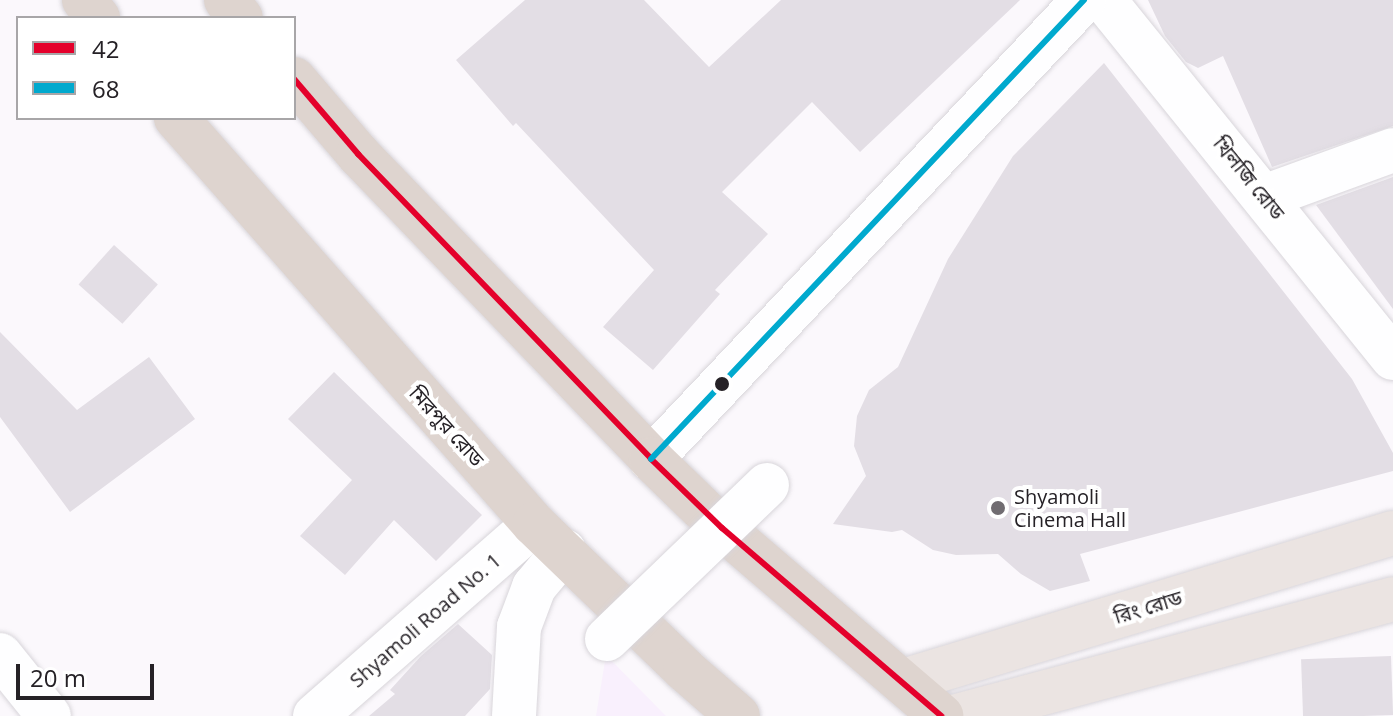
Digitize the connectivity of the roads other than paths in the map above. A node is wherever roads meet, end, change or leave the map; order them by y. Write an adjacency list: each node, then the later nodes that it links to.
1 (84, 0): 4 (highway)
2 (226, 0): 5 (highway)
3 (1104, 1): 9 (street, খিলজি রোড); 11 (street)
4 (96, 16)
5 (239, 16)
6 (296, 81): 11 (highway)
7 (178, 120): 15 (highway, মিরপুর রোড)
8 (1393, 150): 9 (street)
9 (1264, 197): 10 (street, খিলজি রোড)
10 (1393, 358)
11 (651, 459): 13 (highway)
12 (767, 485): 13 (street, bridge)
13 (722, 528): 17 (street, bridge); 19 (highway)
14 (1393, 533): 19 (main road, রিং রোড)
15 (549, 538): 21 (street, Shyamoli Road No. 1); 22 (street); 23 (highway, মিরপুর রোড)
16 (1393, 599): 25 (main road)
17 (607, 639)
18 (0, 655): 20 (street)
19 (903, 681): 24 (highway)
20 (49, 716)
21 (315, 716)
22 (514, 716)
23 (738, 716)
24 (941, 716)
25 (957, 716)

